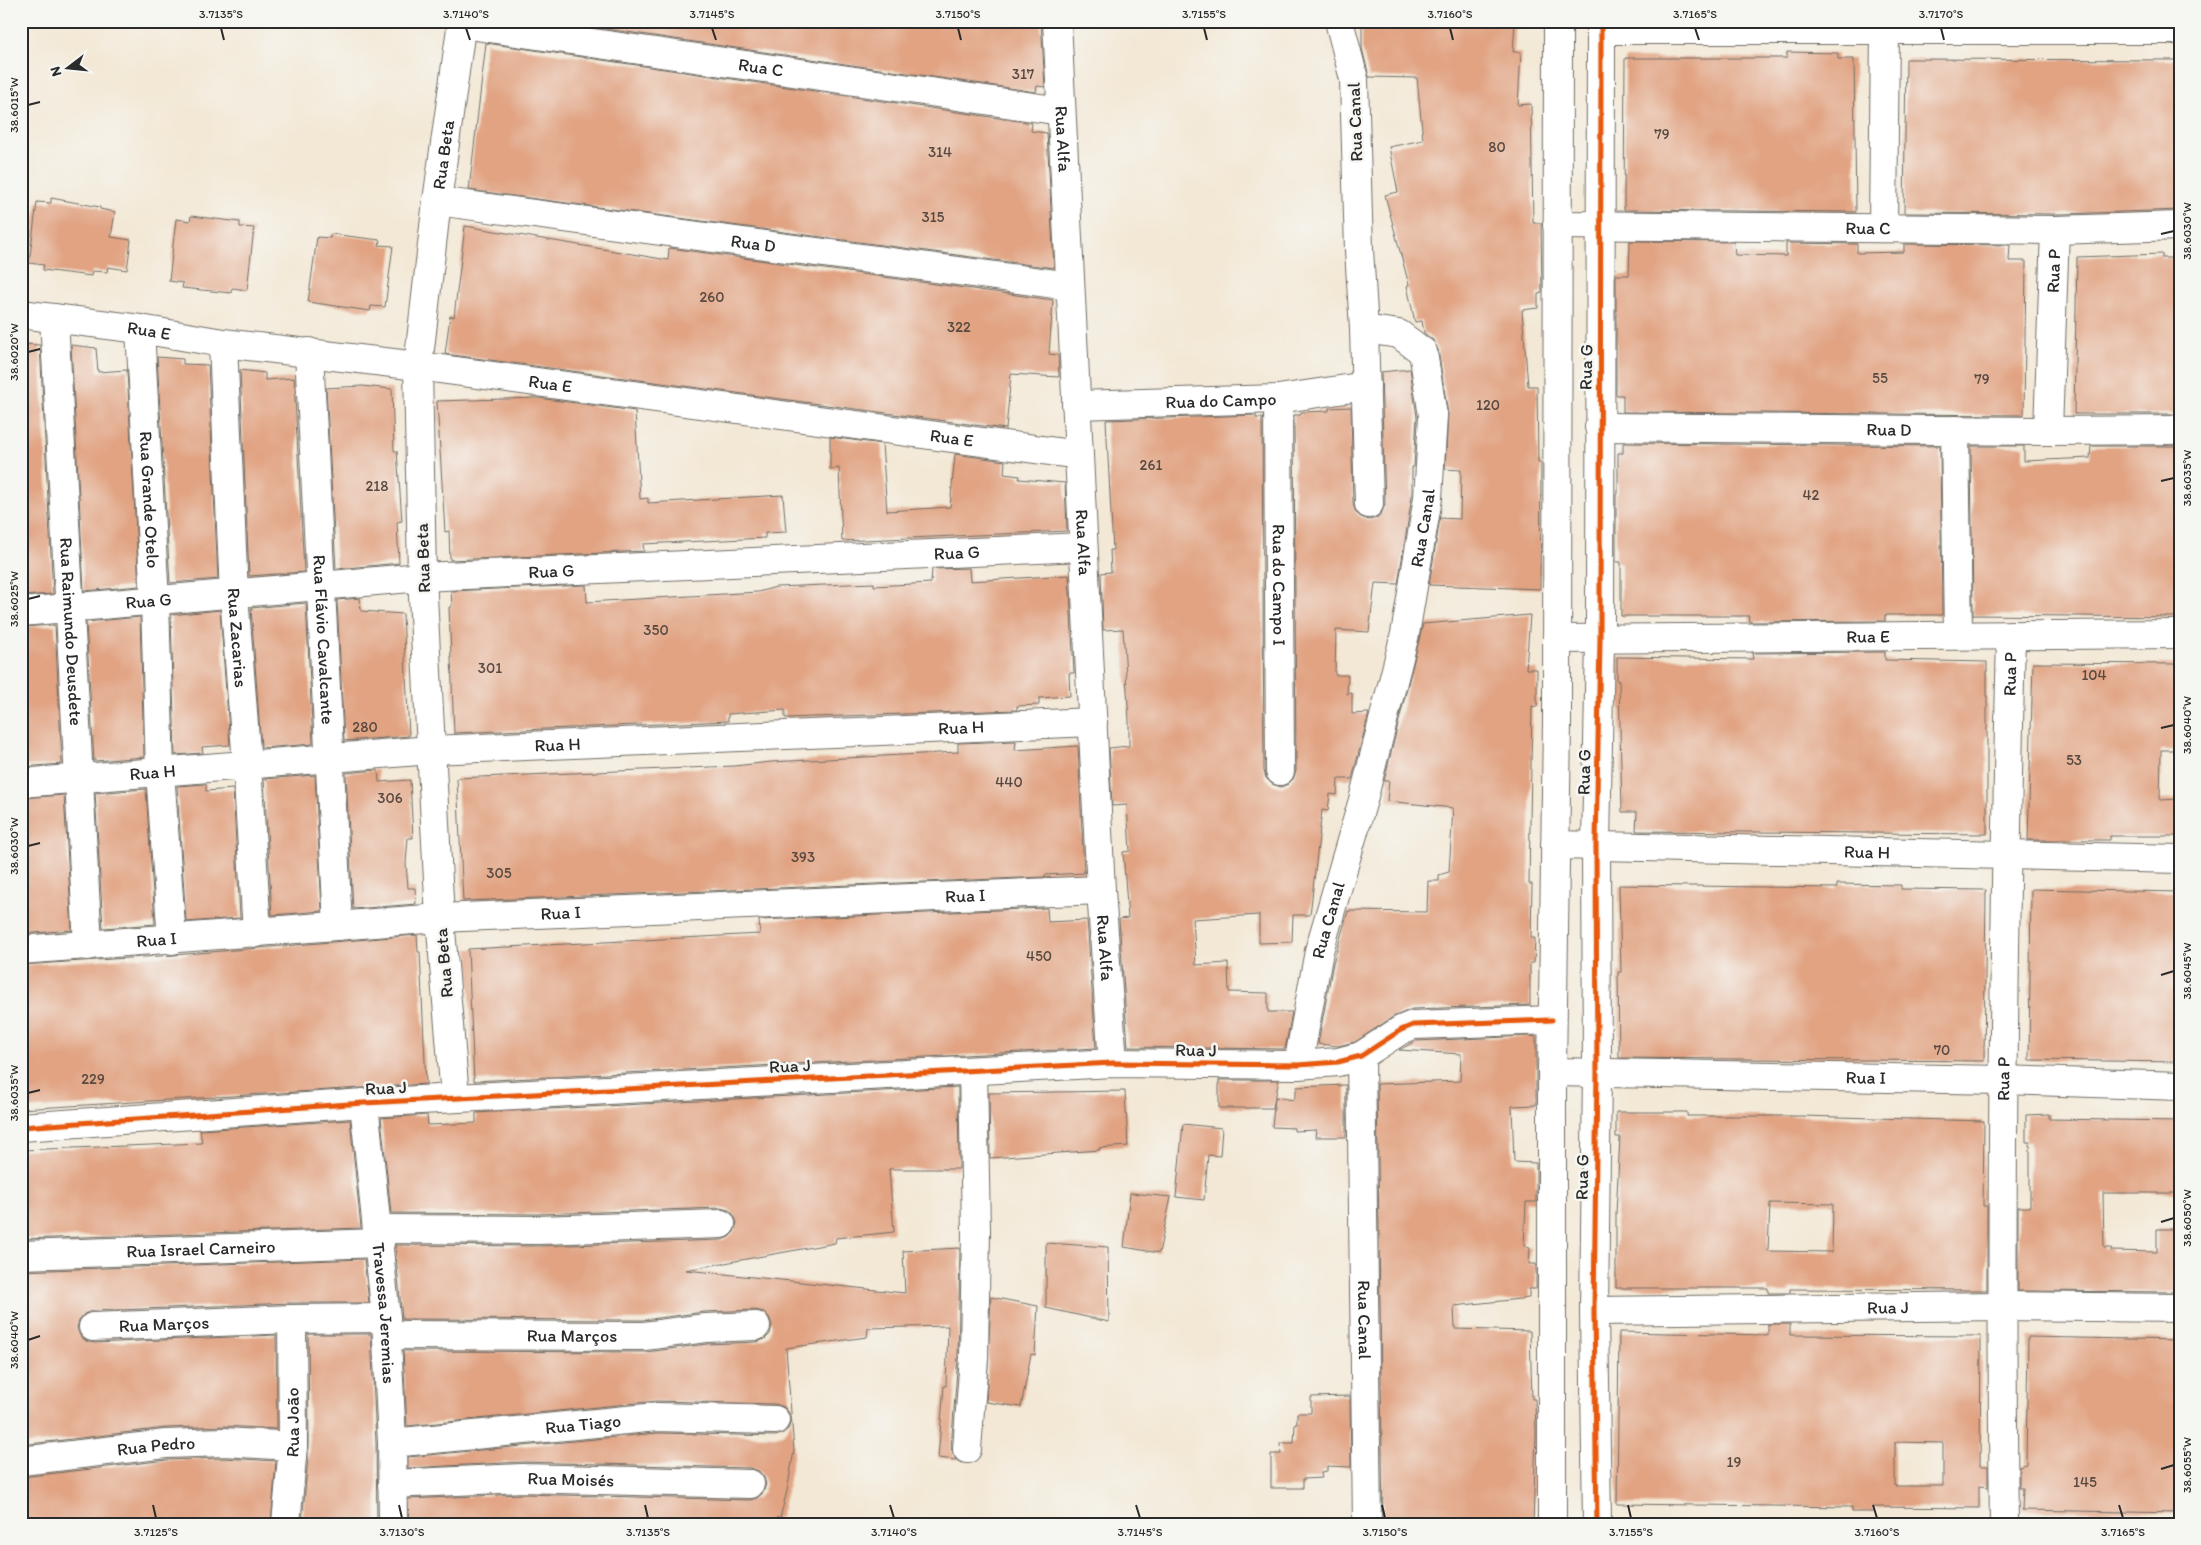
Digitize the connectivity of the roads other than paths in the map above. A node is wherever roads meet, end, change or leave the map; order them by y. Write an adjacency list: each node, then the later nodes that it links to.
1 (1057, 21): 9 (street, Rua Alfa)
2 (1339, 21): 20 (street, Rua Canal)
3 (1558, 21): 11 (street, Rua G)
4 (462, 23): 9 (street, Rua C); 10 (street, Rua Beta)
5 (1957, 25): 7 (street); 8 (street)
6 (1601, 26): 7 (street); 12 (street, Rua G)
7 (1884, 29): 14 (street)
8 (2180, 30)
9 (1061, 111): 16 (street, Rua Alfa)
10 (437, 201): 16 (street, Rua D); 23 (street, Rua Beta)
11 (1557, 225): 12 (street, Rua C); 43 (street, Rua G)
12 (1602, 225): 14 (street, Rua C); 27 (street, Rua G)
13 (2180, 226): 15 (street, Rua C)
14 (1883, 228): 15 (street, Rua C)
15 (2055, 230): 30 (street, Rua P)
16 (1070, 286): 26 (street, Rua Alfa)
17 (21, 314): 18 (street, Rua E)
18 (54, 318): 19 (street, Rua E); 38 (street, Rua Raimundo Deusdete)
19 (140, 329): 21 (street, Rua E); 37 (street, Rua Grande Otelo)
20 (1364, 329): 24 (street); 67 (street, Rua Canal)
21 (223, 343): 22 (street, Rua E); 36 (street, Rua Zacarias)
22 (309, 352): 23 (street, Rua E); 35 (street, Rua Flávio Cavalcante)
23 (418, 366): 31 (street, Rua E); 34 (street, Rua Beta)
24 (1366, 386): 25 (street, Rua do Campo); 32 (street)
25 (1278, 399): 26 (street, Rua do Campo); 49 (street, Rua do Campo I)
26 (1076, 405): 31 (street, Rua Alfa)
27 (1600, 427): 28 (street, Rua D); 44 (street, Rua G)
28 (1955, 430): 30 (street, Rua D); 40 (street)
29 (2180, 430): 30 (street, Rua D)
30 (2048, 431)
31 (1079, 455): 33 (street, Rua Alfa)
32 (1369, 504)
33 (1083, 547): 34 (street, Rua G); 45 (street, Rua Alfa)
34 (422, 577): 35 (street, Rua G); 46 (street, Rua Beta)
35 (322, 586): 36 (street, Rua G); 47 (street, Rua Flávio Cavalcante)
36 (234, 595): 37 (street, Rua G); 48 (street, Rua Zacarias)
37 (155, 601): 38 (street, Rua G); 50 (street, Rua Grande Otelo)
38 (71, 608): 39 (street, Rua G); 51 (street, Rua Raimundo Deusdete)
39 (21, 612)
40 (1958, 634): 42 (street, Rua E); 44 (street, Rua E)
41 (2180, 634): 42 (street, Rua E)
42 (2010, 635): 55 (street, Rua P)
43 (1557, 639): 44 (street, Rua E); 53 (street, Rua G)
44 (1600, 640): 54 (street, Rua G)
45 (1093, 722): 46 (street, Rua H); 57 (street, Rua Alfa)
46 (431, 750): 47 (street, Rua H); 58 (street, Rua Beta)
47 (330, 758): 48 (street, Rua H); 59 (street, Rua Flávio Cavalcante)
48 (247, 764): 50 (street, Rua H); 60 (street, Rua Zacarias)
49 (1280, 771)
50 (160, 772): 51 (street, Rua H); 61 (street, Rua Grande Otelo)
51 (80, 778): 52 (street, Rua H); 62 (street, Rua Raimundo Deusdete)
52 (21, 783)
53 (1555, 845): 54 (street, Rua H); 64 (street, Rua G)
54 (1596, 845): 55 (street, Rua H); 70 (street, Rua G)
55 (2005, 855): 56 (street, Rua H); 71 (street, Rua P)
56 (2180, 859)
57 (1101, 890): 58 (street, Rua I); 66 (street, Rua Alfa)
58 (440, 918): 59 (street, Rua I); 73 (street, Rua Beta)
59 (338, 926): 60 (street, Rua I)
60 (257, 932): 61 (street, Rua I)
61 (172, 940): 62 (street, Rua I)
62 (88, 946): 63 (street, Rua I)
63 (21, 950)
64 (1552, 1020): 65 (street, Rua J); 69 (street, Rua G)
65 (1361, 1056): 67 (street, Rua J); 95 (street, Rua Canal)
66 (1113, 1063): 67 (street, Rua J); 68 (street, Rua J)
67 (1298, 1065)
68 (973, 1071): 73 (street, Rua J); 89 (street)
69 (1552, 1072): 70 (street, Rua I); 96 (street, Rua G)
70 (1597, 1072): 71 (street, Rua I); 81 (street, Rua G)
71 (2004, 1080): 72 (street, Rua I); 79 (street, Rua P)
72 (2180, 1086)
73 (455, 1097): 74 (street, Rua J)
74 (364, 1103): 75 (street, Rua J); 77 (street, Travessa Jeremias)
75 (21, 1128)
76 (721, 1224): 77 (street, Rua Israel Carneiro)
77 (379, 1236): 78 (street, Rua Israel Carneiro); 83 (street, Travessa Jeremias)
78 (21, 1255)
79 (2001, 1306): 80 (street, Rua J); 81 (street, Rua J); 98 (street, Rua P)
80 (2180, 1308)
81 (1594, 1311): 97 (street, Rua G)
82 (292, 1319): 83 (street, Rua Marços); 85 (street, Rua Marços); 88 (street, Rua João)
83 (386, 1326): 84 (street, Rua Marços); 87 (street, Travessa Jeremias)
84 (756, 1326)
85 (93, 1328)
86 (774, 1420): 87 (street, Rua Tiago)
87 (392, 1443): 91 (street, Travessa Jeremias)
88 (293, 1446): 90 (street, Rua Pedro); 93 (street, Rua João)
89 (967, 1449)
90 (21, 1460)
91 (392, 1484): 92 (street, Rua Moisés); 94 (street, Travessa Jeremias)
92 (750, 1484)
93 (286, 1524)
94 (393, 1524)
95 (1367, 1524)
96 (1552, 1524)
97 (1597, 1524)
98 (2004, 1524)

